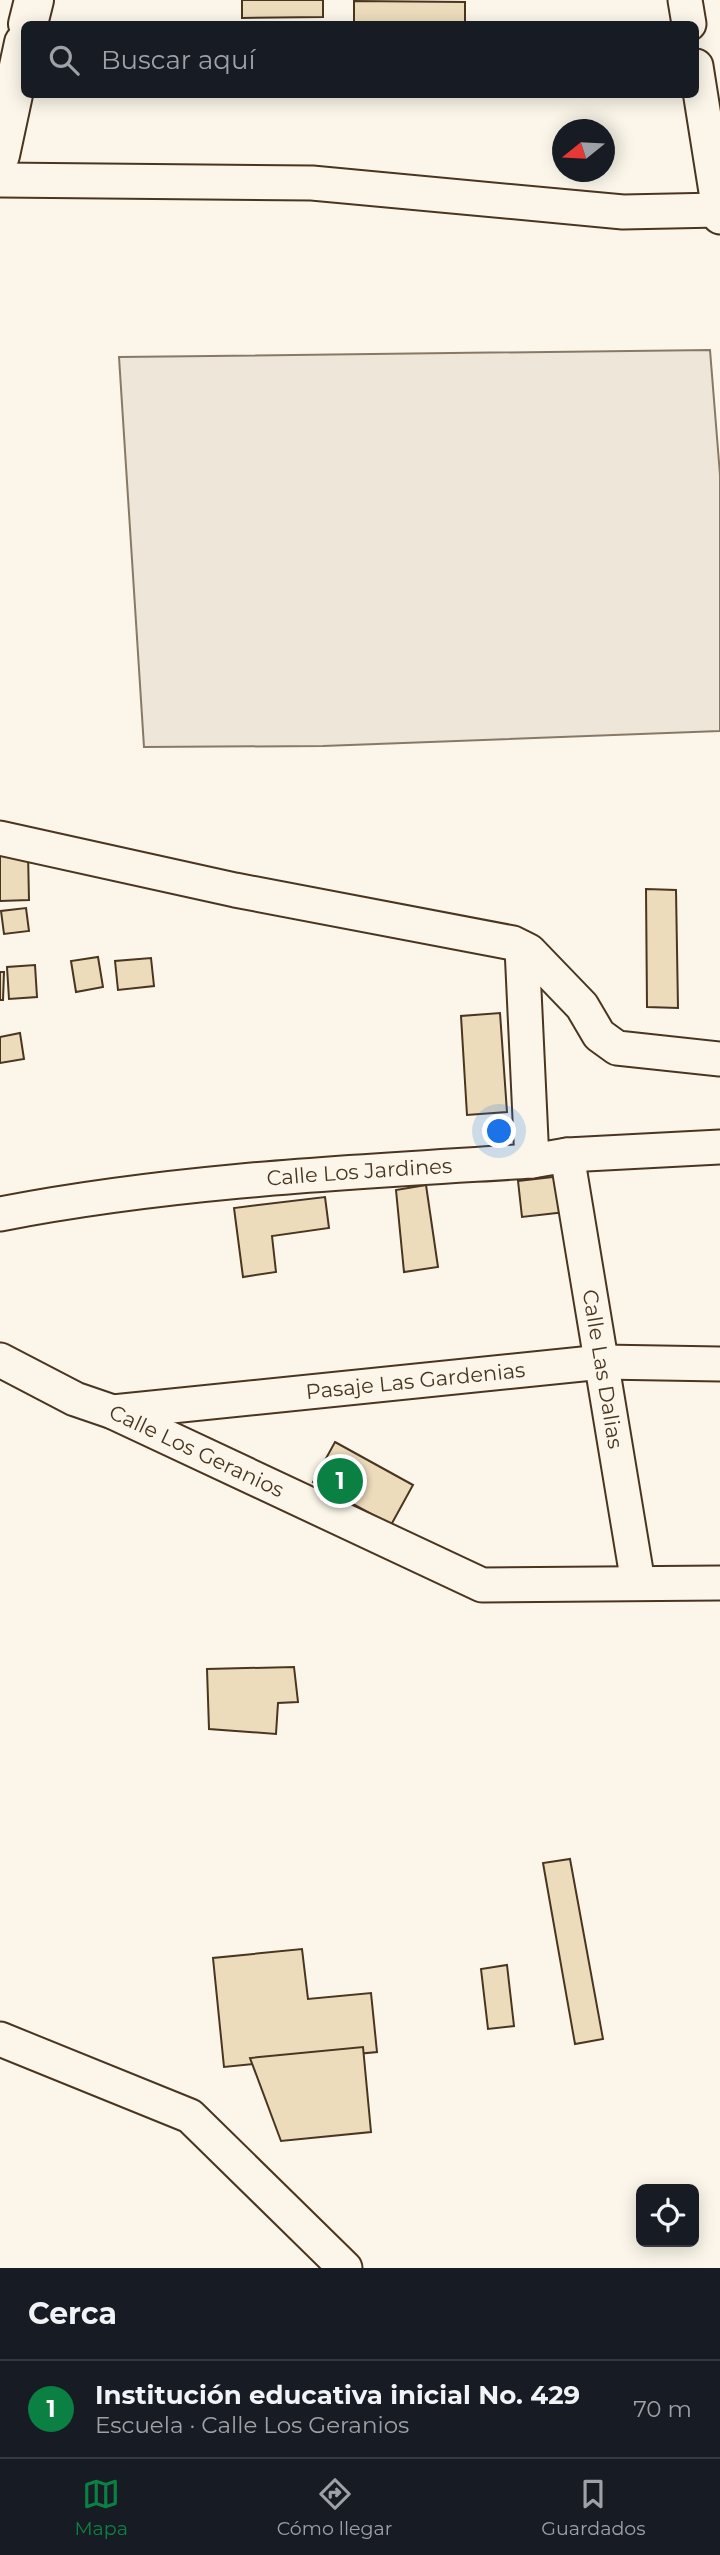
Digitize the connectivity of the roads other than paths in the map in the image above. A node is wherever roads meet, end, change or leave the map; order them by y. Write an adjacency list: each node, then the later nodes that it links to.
1 (34, 0): 3 (main road)
2 (685, 0): 4 (street)
3 (30, 21)
4 (688, 21)
5 (21, 57): 7 (main road)
6 (699, 90): 9 (street)
7 (0, 155)
8 (0, 180): 9 (street)
9 (719, 214)
10 (0, 838): 11 (street)
11 (522, 948): 12 (street); 15 (street)
12 (720, 1059)
13 (720, 1147): 14 (street, Calle Los Jardines)
14 (567, 1155): 15 (street, Calle Los Jardines); 18 (street, Calle Las Dalias)
15 (532, 1161): 16 (street, Calle Los Jardines)
16 (0, 1214)
17 (0, 1360): 20 (street, Calle Los Geranios)
18 (602, 1362): 19 (street, Pasaje Las Gardenias); 20 (street, Pasaje Las Gardenias); 21 (street, Calle Las Dalias)
19 (720, 1364)
20 (113, 1412): 21 (street, Calle Los Geranios)
21 (638, 1583): 22 (street, Calle Los Geranios)
22 (720, 1583)
23 (0, 2039): 24 (street)
24 (345, 2268)

